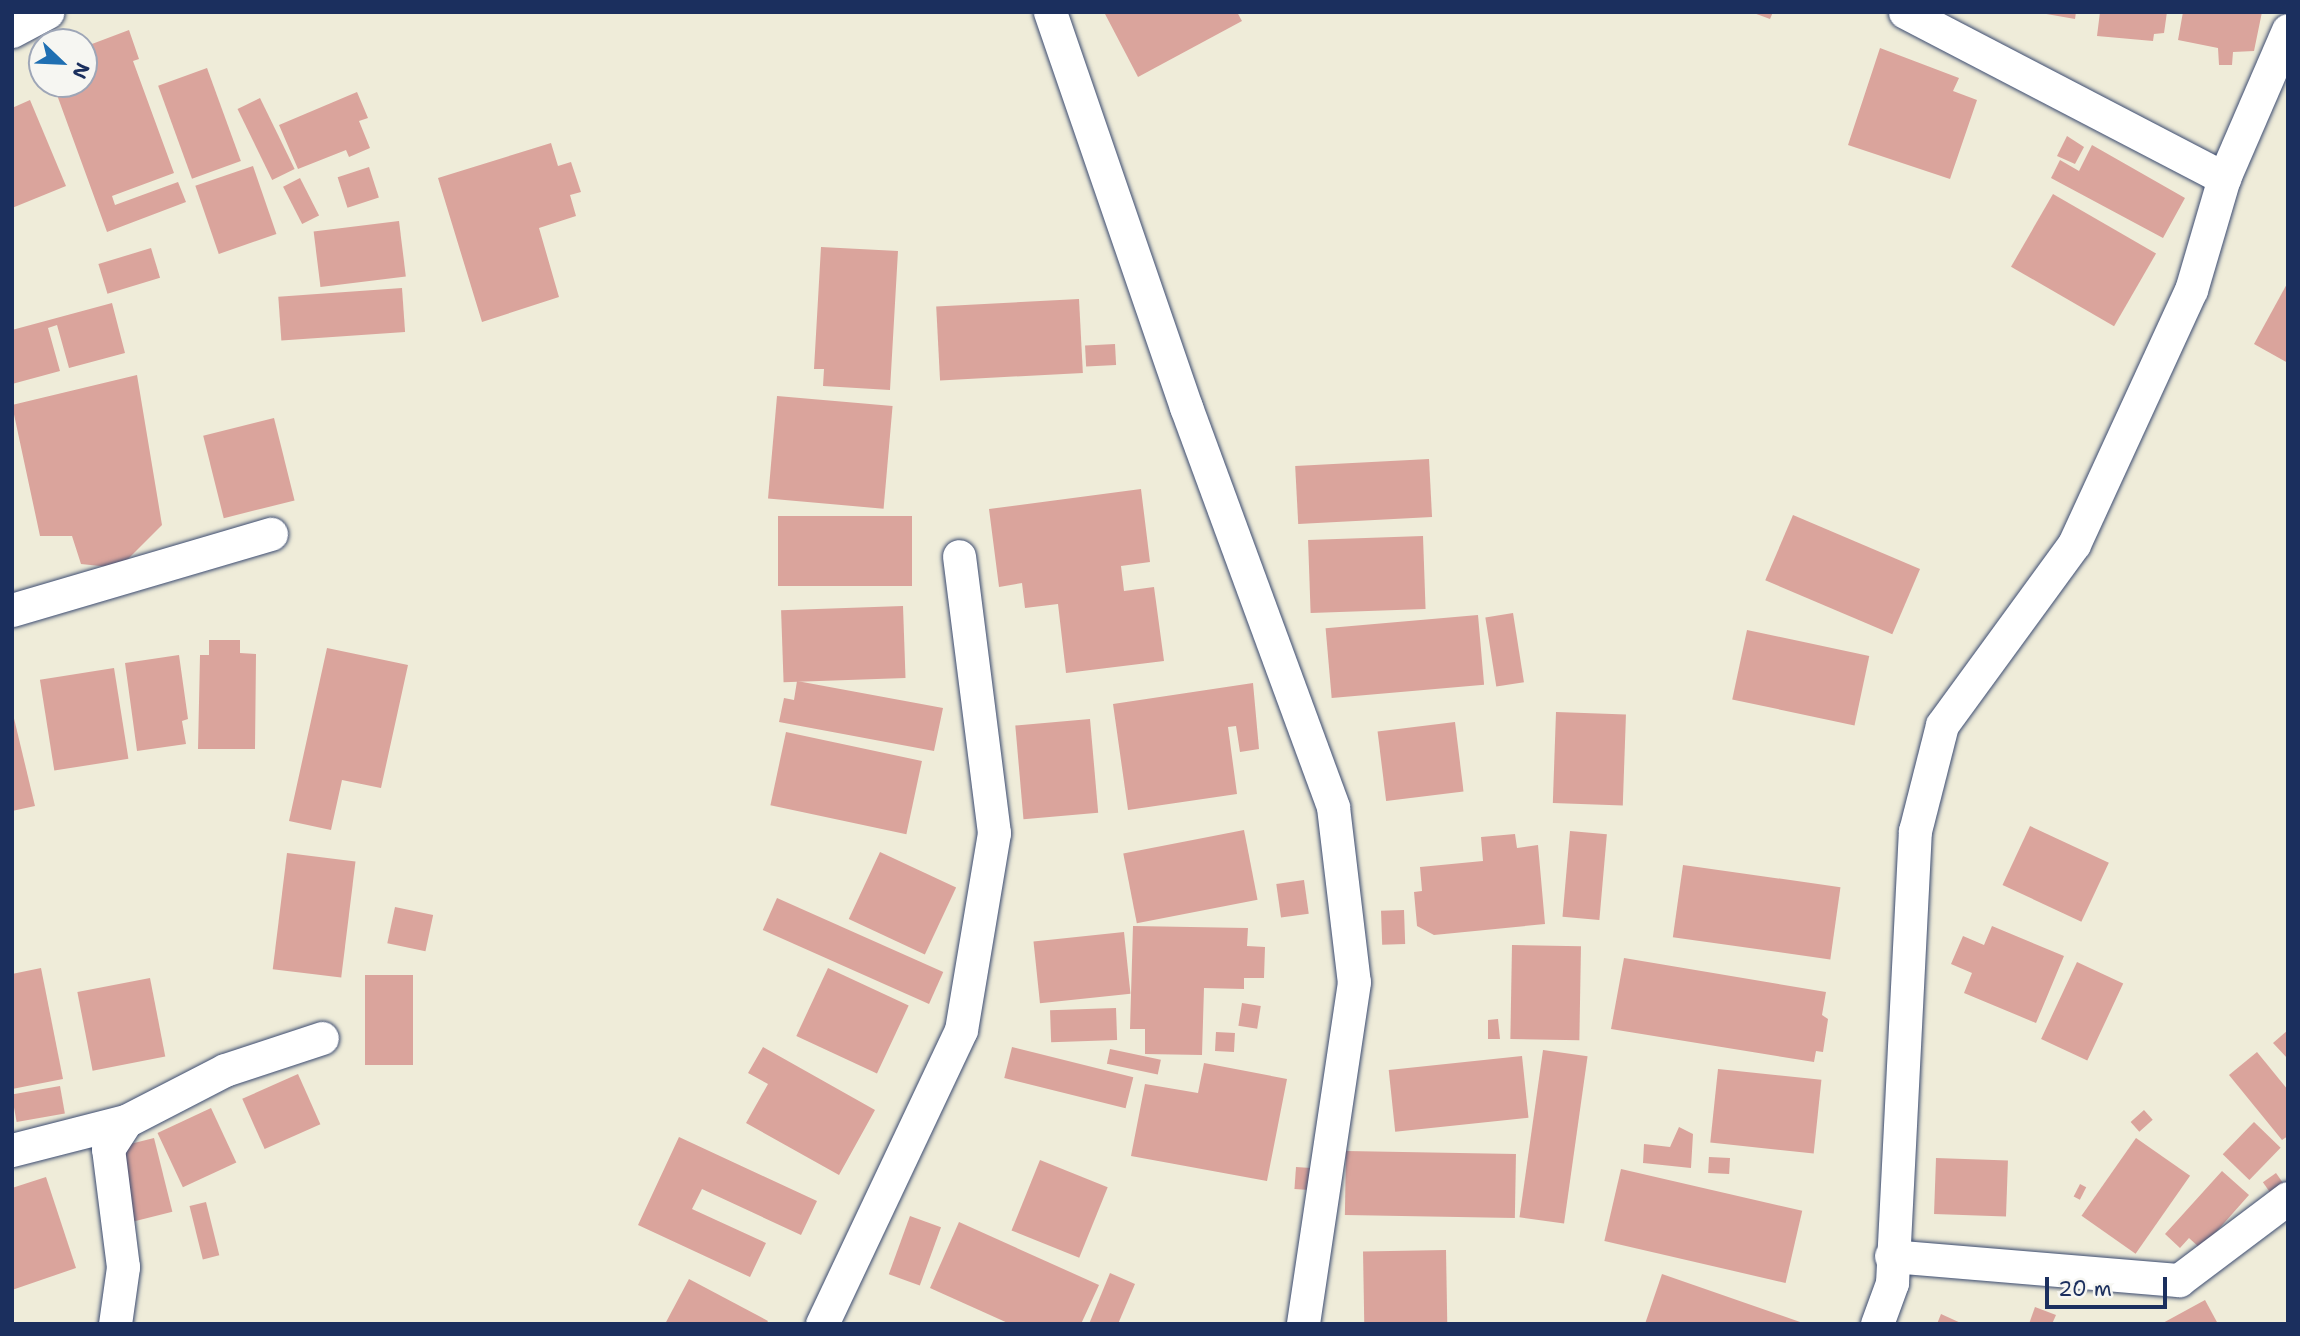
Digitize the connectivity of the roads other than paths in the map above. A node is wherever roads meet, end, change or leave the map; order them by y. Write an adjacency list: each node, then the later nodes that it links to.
1 (47, 12): 5 (street)
2 (1050, 12): 17 (street)
3 (1905, 12): 6 (street)
4 (2288, 30): 6 (street)
5 (12, 31)
6 (2224, 178): 14 (street)
7 (271, 534): 9 (street)
8 (959, 556): 16 (street)
9 (12, 610)
10 (322, 1038): 11 (street)
11 (126, 1121): 12 (street); 15 (street)
12 (12, 1150)
13 (2288, 1198): 14 (street)
14 (1891, 1256): 18 (street)
15 (115, 1324)
16 (822, 1324)
17 (1303, 1324)
18 (1877, 1324)

